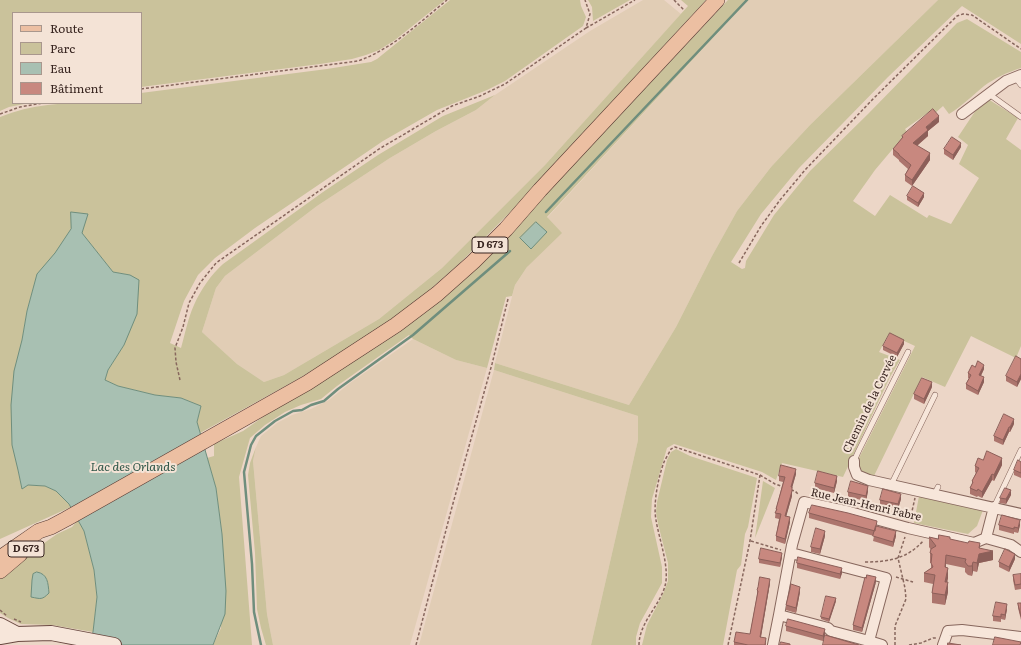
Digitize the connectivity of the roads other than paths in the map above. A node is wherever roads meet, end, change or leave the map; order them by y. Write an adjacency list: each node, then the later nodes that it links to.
1 (717, 0): 13 (main road, D 673)
2 (1019, 79): 3 (street)
3 (989, 94): 4 (street); 5 (lane)
4 (962, 114)
5 (1021, 117)
6 (908, 352): 9 (lane, Chemin de la Corvée)
7 (935, 395): 10 (lane)
8 (1021, 450): 11 (lane)
9 (854, 461): 10 (street, Chemin de la Corvée)
10 (894, 486): 11 (street, Chemin de la Corvée)
11 (994, 507): 12 (street, Chemin de la Corvée); 14 (street)
12 (1021, 514)
13 (45, 529): 15 (main road); 18 (main road, D 673); 19 (main road, D 673)
14 (986, 538): 16 (street); 17 (street, Rue Jean-Henri Fabre)
15 (0, 544)
16 (1021, 552)
17 (791, 553): 20 (street, Rue Jean-Henri Fabre); 25 (street)
18 (0, 558)
19 (0, 571)
20 (779, 615): 25 (street); 28 (street, Rue Jean-Henri Fabre)
21 (0, 625): 22 (main road)
22 (20, 628): 23 (main road); 27 (main road)
23 (0, 637)
24 (1021, 637): 26 (street)
25 (869, 642): 29 (street)
26 (944, 642)
27 (114, 645)
28 (773, 645)
29 (882, 645)

